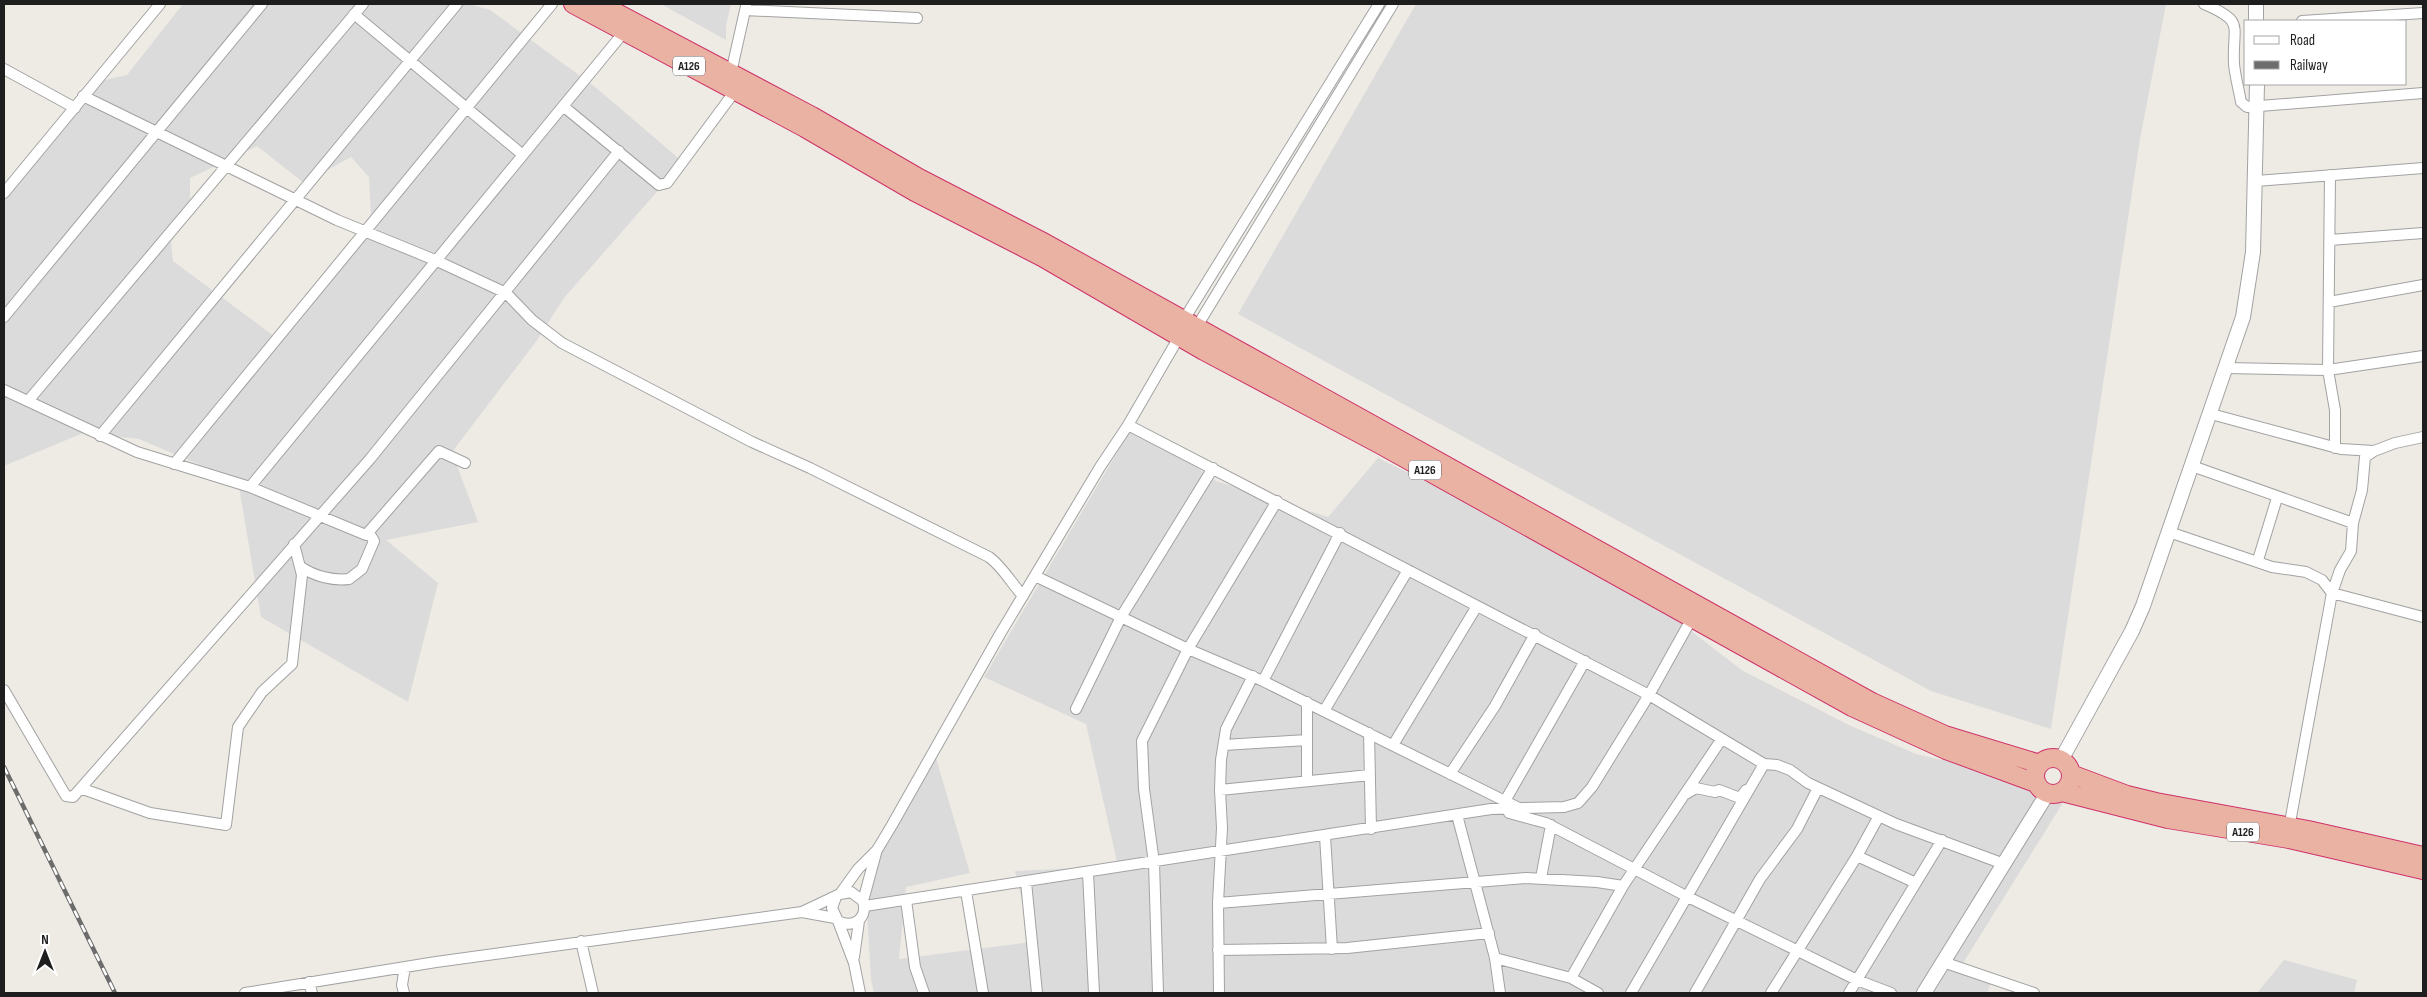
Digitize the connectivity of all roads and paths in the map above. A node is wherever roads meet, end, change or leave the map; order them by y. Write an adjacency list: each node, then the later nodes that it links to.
1 (160, 4): 25 (street)
2 (262, 4): 31 (street)
3 (363, 4): 14 (street)
4 (457, 4): 19 (street)
5 (552, 4): 29 (street)
6 (573, 4): 18 (highway, A126)
7 (600, 4): 21 (highway, A126)
8 (1380, 4): 48 (street)
9 (1394, 4): 48 (street)
10 (2204, 4): 26 (street)
11 (2256, 4): 16 (street)
12 (746, 7): 15 (street); 21 (street)
13 (2423, 13): 17 (street)
14 (354, 14): 19 (street); 34 (street)
15 (918, 18)
16 (2256, 20)
17 (2317, 20)
18 (624, 32): 23 (highway, A126); 27 (street)
19 (411, 61): 29 (street); 39 (street)
20 (4, 69): 28 (street)
21 (731, 73): 30 (highway, A126)
22 (2258, 85): 26 (street)
23 (735, 91): 30 (highway, A126); 32 (street)
24 (2423, 93): 26 (street)
25 (83, 96): 28 (street); 31 (street)
26 (2258, 104): 37 (street)
27 (563, 106): 32 (street); 33 (street)
28 (75, 108): 38 (street)
29 (466, 108): 33 (street); 40 (street)
30 (808, 122): 48 (highway, A126)
31 (157, 131): 34 (street); 47 (street)
32 (619, 151): 45 (street)
33 (523, 155): 43 (street)
34 (227, 166): 39 (street); 53 (street)
35 (2423, 168): 36 (street)
36 (2330, 175): 37 (street); 42 (street)
37 (2256, 181): 50 (street)
38 (4, 193)
39 (296, 200): 40 (street); 56 (street)
40 (365, 232): 43 (street); 61 (street)
41 (2423, 233): 42 (street)
42 (2330, 240): 46 (street)
43 (435, 260): 45 (street); 64 (street)
44 (2423, 285): 46 (street)
45 (506, 293): 67 (street); 78 (street)
46 (2329, 302): 51 (street)
47 (4, 316)
48 (1186, 329): 55 (street); 82 (highway, A126); 100 (highway, A126)
49 (2423, 356): 51 (street)
50 (2226, 368): 51 (street); 54 (street)
51 (2328, 370): 58 (street)
52 (4, 390): 53 (street)
53 (28, 401): 56 (street)
54 (2211, 414): 58 (street); 62 (street)
55 (1128, 425): 63 (street); 76 (street)
56 (100, 436): 61 (street)
57 (2423, 437): 59 (street)
58 (2335, 448): 59 (street)
59 (2374, 451): 68 (street)
60 (465, 463): 69 (street)
61 (174, 464): 64 (street)
62 (2192, 466): 65 (street); 70 (street)
63 (1213, 468): 66 (street); 80 (street)
64 (250, 487): 67 (street)
65 (2277, 498): 68 (street); 73 (street)
66 (1277, 501): 71 (street); 84 (street)
67 (320, 514): 69 (street); 72 (street)
68 (2353, 523): 77 (street)
69 (369, 532): 74 (street)
70 (2169, 532): 73 (street); 98 (street)
71 (1340, 533): 75 (street); 87 (street)
72 (294, 544): 74 (street); 106 (street)
73 (2258, 560): 77 (street)
74 (301, 567): 106 (street)
75 (1408, 570): 79 (street); 92 (street)
76 (1035, 576): 78 (street); 80 (street)
77 (2332, 593): 81 (street); 117 (street)
78 (1023, 596): 120 (street)
79 (1477, 606): 83 (street); 97 (street)
80 (1121, 617): 84 (street); 91 (street)
81 (2423, 617)
82 (1692, 618): 89 (street); 108 (highway, A126)
83 (1535, 634): 85 (street); 101 (street)
84 (1188, 649): 86 (street); 124 (street)
85 (1585, 661): 89 (street); 110 (street)
86 (1253, 676): 87 (street); 96 (street)
87 (1263, 680): 90 (street)
88 (4, 690): 106 (street)
89 (1649, 695): 95 (street); 111 (street)
90 (1307, 702): 92 (street); 94 (street)
91 (1076, 709)
92 (1324, 711): 93 (street)
93 (1369, 733): 97 (street); 103 (street)
94 (1307, 740): 96 (street); 104 (street)
95 (1720, 740): 99 (street); 109 (street)
96 (1224, 745): 107 (street)
97 (1393, 745): 101 (street)
98 (2061, 760): 100 (highway, A126); 102 (highway)
99 (1764, 764): 105 (street); 109 (street); 137 (street)
100 (2040, 764): 108 (highway)
101 (1450, 774): 110 (street)
102 (2071, 774): 108 (highway); 117 (highway, A126)
103 (1370, 775): 104 (street); 116 (street)
104 (1306, 780): 107 (street)
105 (1818, 788): 114 (street); 144 (street)
106 (83, 789)
107 (1220, 790): 121 (street)
108 (2049, 790): 125 (street); 127 (highway, A126)
109 (1682, 796): 126 (street)
110 (1505, 801): 111 (street)
111 (1519, 809): 112 (street)
112 (1491, 810): 113 (street); 115 (street)
113 (1458, 815): 116 (street); 131 (street)
114 (1879, 816): 119 (street); 122 (street)
115 (1551, 825): 126 (street); 129 (street)
116 (1371, 828): 118 (street)
117 (2289, 828): 123 (highway, A126)
118 (1325, 836): 121 (street); 135 (street)
119 (1942, 840): 125 (street); 132 (street)
120 (877, 850): 136 (street); 140 (street)
121 (1220, 851): 124 (street); 139 (street)
122 (1857, 856): 132 (street); 149 (street)
123 (2423, 856)
124 (1154, 863): 128 (street); 166 (street)
125 (2004, 864): 151 (street)
126 (1633, 870): 133 (street); 137 (street)
127 (2423, 870)
128 (1088, 873): 130 (street); 165 (street)
129 (1541, 878): 131 (street); 133 (street)
130 (1026, 882): 134 (street); 164 (street)
131 (1475, 882): 135 (street); 145 (street)
132 (1916, 883): 155 (street)
133 (1623, 886): 154 (street)
134 (966, 891): 138 (street); 163 (street)
135 (1329, 894): 139 (street); 147 (street)
136 (838, 896): 140 (street); 141 (street); 142 (street)
137 (1686, 896): 144 (street); 170 (street)
138 (906, 900): 140 (street); 162 (street)
139 (1218, 903): 148 (street)
140 (864, 904): 143 (street)
141 (802, 912): 142 (street); 146 (street)
142 (837, 919): 143 (street); 152 (street)
143 (859, 921): 152 (street)
144 (1735, 921): 149 (street); 171 (street)
145 (1489, 933): 147 (street); 150 (street)
146 (582, 941): 153 (street); 160 (street)
147 (1332, 949): 148 (street)
148 (1218, 950): 167 (street)
149 (1797, 950): 155 (street); 172 (street)
150 (1495, 958): 154 (street); 168 (street)
151 (1944, 962): 175 (street); 176 (street)
152 (854, 963): 161 (street)
153 (405, 966): 156 (street); 159 (street)
154 (1571, 978): 169 (street)
155 (1857, 980): 173 (street); 174 (street)
156 (309, 982): 157 (street); 158 (street)
157 (245, 993)
158 (312, 993)
159 (404, 993)
160 (593, 993)
161 (860, 993)
162 (924, 993)
163 (983, 993)
164 (1037, 993)
165 (1094, 993)
166 (1158, 993)
167 (1219, 993)
168 (1500, 993)
169 (1598, 993)
170 (1631, 993)
171 (1695, 993)
172 (1771, 993)
173 (1849, 993)
174 (1891, 993)
175 (1924, 993)
176 (2034, 993)

